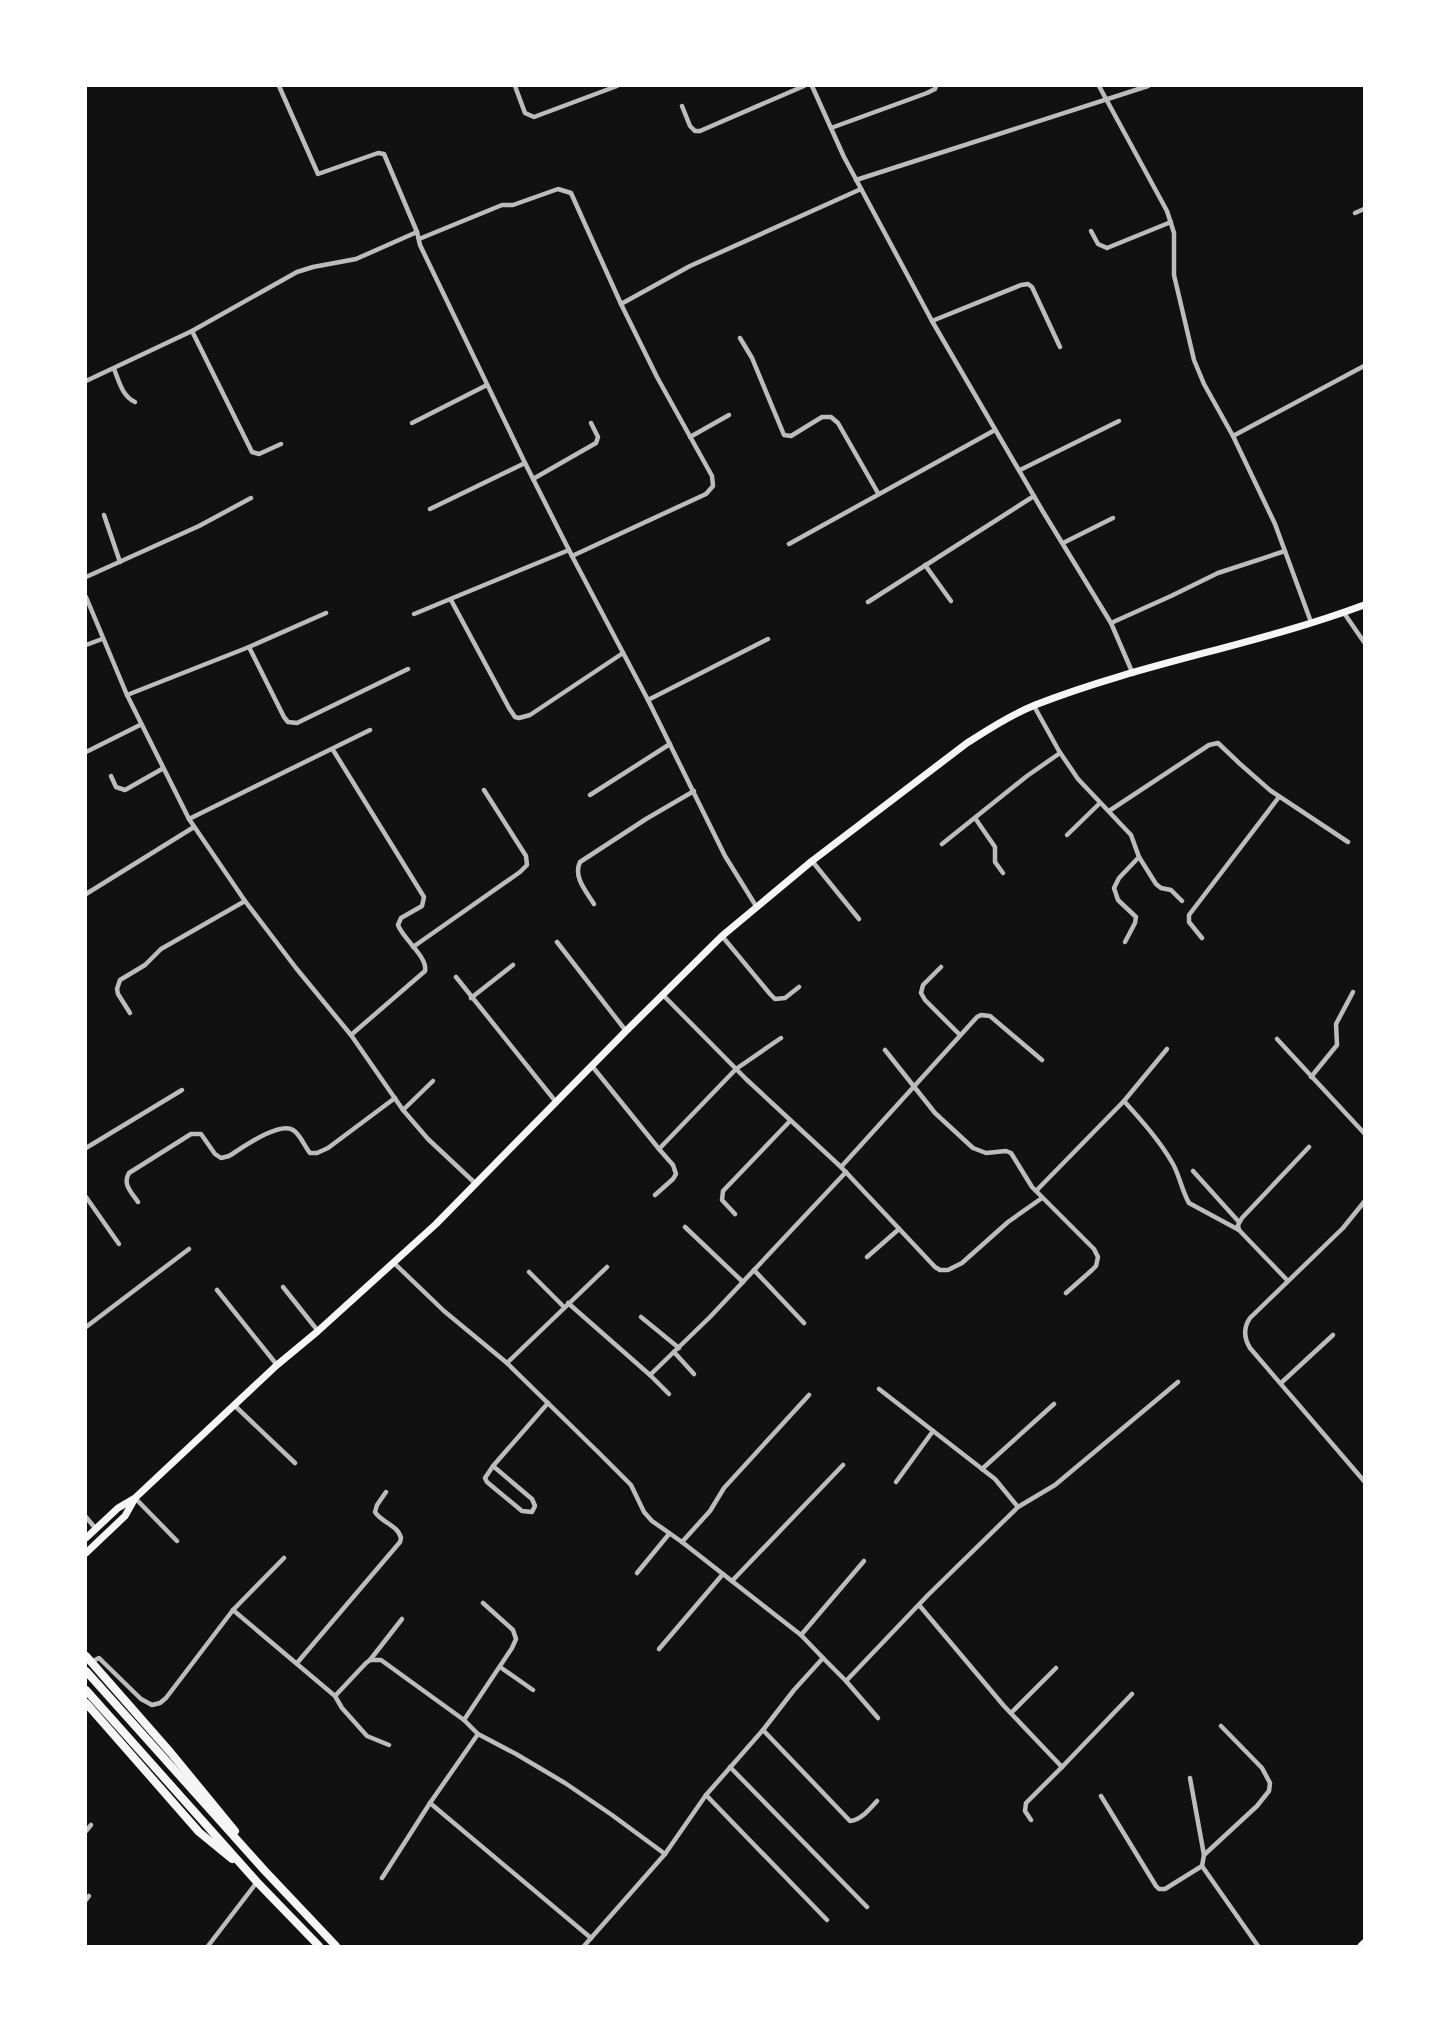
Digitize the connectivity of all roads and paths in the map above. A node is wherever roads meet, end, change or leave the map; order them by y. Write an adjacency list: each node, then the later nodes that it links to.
1 (279, 86): 18 (street)
2 (515, 86): 3 (street)
3 (617, 86)
4 (804, 86): 10 (street)
5 (812, 86): 11 (street)
6 (936, 86): 11 (street)
7 (1099, 86): 9 (street)
8 (1148, 86): 9 (street)
9 (1105, 98): 12 (street); 16 (street)
10 (682, 106)
11 (831, 128): 12 (street)
12 (856, 180): 13 (street)
13 (861, 189): 20 (street); 21 (street)
14 (1365, 209): 15 (street)
15 (1355, 213)
16 (1171, 222): 17 (street); 35 (street)
17 (1091, 231)
18 (417, 232): 19 (street); 22 (street)
19 (419, 239): 20 (street); 28 (street)
20 (621, 304): 36 (street)
21 (932, 321): 24 (street); 34 (street)
22 (192, 331): 26 (street); 37 (street)
23 (740, 338): 41 (street)
24 (1060, 347)
25 (1365, 366): 35 (street)
26 (114, 369): 27 (street); 29 (street)
27 (86, 381)
28 (487, 385): 32 (street); 38 (street)
29 (135, 402)
30 (729, 416): 36 (street)
31 (1119, 421): 39 (street)
32 (412, 423)
33 (591, 423): 40 (street)
34 (995, 430): 39 (street); 41 (street)
35 (1233, 436): 50 (street)
36 (690, 437): 51 (street)
37 (281, 444)
38 (525, 463): 40 (street); 44 (street)
39 (1020, 470): 42 (street)
40 (533, 479): 49 (street)
41 (878, 493): 48 (street)
42 (1034, 496): 47 (street); 53 (street)
43 (251, 498): 52 (street)
44 (430, 509)
45 (104, 515): 52 (street)
46 (1113, 518): 47 (street)
47 (1063, 543): 64 (street)
48 (789, 544)
49 (569, 550): 51 (street); 56 (street)
50 (1285, 551): 63 (street); 64 (street)
51 (572, 556): 70 (street)
52 (120, 562): 54 (street)
53 (925, 565): 57 (street); 58 (street)
54 (86, 577)
55 (86, 597): 65 (street)
56 (451, 600): 62 (street); 70 (street)
57 (951, 601)
58 (868, 602)
59 (1365, 605): 60 (main road)
60 (1344, 612): 63 (main road); 67 (street)
61 (326, 613): 69 (street)
62 (414, 614)
63 (1311, 622): 72 (main road)
64 (1111, 623): 72 (street)
65 (102, 639): 68 (street); 73 (street)
66 (768, 639): 74 (street)
67 (1365, 642)
68 (86, 645)
69 (249, 647): 71 (street); 73 (street)
70 (623, 653): 74 (street)
71 (408, 669)
72 (1132, 674): 75 (main road)
73 (126, 695): 76 (street)
74 (648, 700): 78 (street)
75 (1034, 706): 81 (street); 97 (main road)
76 (141, 725): 80 (street); 82 (street)
77 (370, 730): 79 (street)
78 (670, 744): 85 (street); 86 (street)
79 (333, 750): 91 (street); 109 (street)
80 (86, 752)
81 (1060, 753): 88 (street); 90 (street)
82 (162, 769): 83 (street); 91 (street)
83 (111, 776)
84 (484, 790): 109 (street)
85 (694, 791): 102 (street); 103 (street)
86 (590, 795)
87 (1279, 797): 89 (street); 94 (street); 106 (street)
88 (1100, 803): 89 (street); 93 (street)
89 (1109, 812): 96 (street)
90 (975, 818): 95 (street); 98 (street)
91 (189, 819): 92 (street)
92 (194, 827): 99 (street); 100 (street)
93 (1067, 835)
94 (1348, 842)
95 (942, 844)
96 (1139, 857): 101 (street); 108 (street)
97 (812, 861): 103 (main road); 104 (street)
98 (1003, 873)
99 (86, 894)
100 (245, 901): 117 (street); 119 (street)
101 (1182, 901)
102 (594, 904)
103 (756, 906): 105 (main road)
104 (859, 919)
105 (722, 936): 113 (street); 115 (main road)
106 (1202, 938)
107 (557, 942): 118 (street)
108 (1125, 942)
109 (413, 947): 119 (street)
110 (513, 965): 116 (street)
111 (940, 968): 120 (street)
112 (456, 977): 116 (street)
113 (799, 987)
114 (1353, 992): 128 (street)
115 (663, 995): 118 (main road); 127 (street)
116 (471, 998): 134 (street)
117 (130, 1013)
118 (626, 1031): 126 (main road)
119 (351, 1035): 132 (street)
120 (960, 1035): 125 (street); 130 (street)
121 (781, 1038): 127 (street)
122 (1277, 1040): 128 (street)
123 (1167, 1049): 133 (street)
124 (885, 1050): 130 (street)
125 (1042, 1060)
126 (592, 1066): 134 (main road); 140 (street)
127 (736, 1069): 136 (street); 140 (street)
128 (1311, 1077): 137 (street)
129 (433, 1081): 135 (street)
130 (915, 1088): 141 (street); 145 (street)
131 (182, 1090): 139 (street)
132 (395, 1098): 135 (street); 149 (street)
133 (1124, 1101): 145 (street); 157 (street)
134 (556, 1102): 144 (main road)
135 (403, 1110): 144 (street)
136 (790, 1121): 141 (street); 153 (street)
137 (1365, 1133)
138 (1309, 1147): 154 (street)
139 (86, 1148)
140 (659, 1149): 146 (street)
141 (841, 1167): 143 (street)
142 (1193, 1171): 154 (street)
143 (846, 1172): 156 (street); 163 (street)
144 (476, 1184): 161 (main road)
145 (1036, 1191): 148 (street)
146 (655, 1195)
147 (86, 1197): 151 (street)
148 (1042, 1198): 156 (street); 169 (street)
149 (138, 1202)
150 (1365, 1202): 165 (street)
151 (92, 1205): 152 (street); 158 (street)
152 (86, 1209)
153 (735, 1214)
154 (1239, 1222): 157 (street)
155 (686, 1227): 166 (street)
156 (899, 1229): 160 (street)
157 (1239, 1230): 165 (street)
158 (119, 1244)
159 (189, 1249): 173 (street)
160 (867, 1257)
161 (394, 1263): 174 (main road); 178 (street)
162 (607, 1267): 170 (street)
163 (754, 1270): 166 (street); 172 (street)
164 (529, 1272): 170 (street)
165 (1287, 1280): 183 (street)
166 (743, 1282): 176 (street)
167 (283, 1287): 174 (street)
168 (217, 1290): 179 (street)
169 (1066, 1293)
170 (566, 1305): 178 (street); 181 (street)
171 (641, 1317): 176 (street)
172 (804, 1323)
173 (86, 1327)
174 (318, 1331): 179 (main road)
175 (1333, 1335): 183 (street)
176 (679, 1348): 177 (street)
177 (674, 1352): 180 (street); 181 (street)
178 (507, 1363): 187 (street)
179 (277, 1365): 189 (main road)
180 (694, 1374)
181 (650, 1375): 185 (street)
182 (1178, 1382): 199 (street)
183 (1281, 1383): 195 (street)
184 (879, 1389): 190 (street)
185 (669, 1394)
186 (809, 1395): 205 (street)
187 (548, 1403): 193 (street); 202 (street)
188 (1054, 1404): 194 (street)
189 (234, 1405): 191 (street); 198 (main road)
190 (933, 1431): 194 (street); 196 (street)
191 (295, 1463)
192 (843, 1465): 211 (street)
193 (493, 1466): 193 (street)
194 (982, 1469): 199 (street)
195 (1365, 1481)
196 (896, 1482)
197 (386, 1492): 221 (street)
198 (135, 1498): 201 (main road); 204 (street); 206 (main road)
199 (1018, 1507): 213 (street)
200 (86, 1517): 201 (street)
201 (96, 1529): 203 (main road)
202 (669, 1534): 205 (street); 209 (street)
203 (86, 1538)
204 (177, 1541)
205 (682, 1542): 210 (street)
206 (86, 1553)
207 (284, 1558): 214 (street)
208 (864, 1561): 216 (street)
209 (637, 1573)
210 (723, 1574): 211 (street); 217 (street)
211 (732, 1581): 216 (street)
212 (483, 1603): 222 (street)
213 (919, 1605): 225 (street); 231 (street)
214 (233, 1610): 219 (street); 221 (street)
215 (402, 1619): 220 (street)
216 (801, 1635): 218 (street)
217 (659, 1649)
218 (823, 1658): 225 (street); 235 (street)
219 (88, 1659): 251 (highway)
220 (370, 1660): 229 (street); 233 (street)
221 (297, 1663): 229 (street)
222 (500, 1668): 227 (street); 233 (street)
223 (1056, 1668): 231 (street)
224 (86, 1671): 251 (highway)
225 (846, 1681): 232 (street)
226 (86, 1690): 253 (highway)
227 (533, 1690)
228 (1132, 1694): 239 (street)
229 (335, 1696): 237 (street)
230 (86, 1703): 253 (highway)
231 (1011, 1713): 239 (street)
232 (878, 1718)
233 (464, 1720): 236 (street)
234 (1221, 1726): 249 (street)
235 (762, 1730): 238 (street); 243 (street)
236 (478, 1734): 244 (street); 248 (street)
237 (389, 1745)
238 (730, 1767): 241 (street); 254 (street)
239 (1062, 1767): 245 (street)
240 (1190, 1778): 249 (street)
241 (706, 1795): 248 (street); 255 (street)
242 (1101, 1796): 250 (street)
243 (877, 1801)
244 (430, 1803): 252 (street); 256 (street)
245 (1031, 1820)
246 (91, 1824): 247 (street)
247 (86, 1832)
248 (665, 1854): 256 (street)
249 (1204, 1855): 250 (street)
250 (1202, 1866): 262 (street)
251 (265, 1871): 260 (highway)
252 (382, 1878)
253 (255, 1880): 258 (street); 259 (highway)
254 (867, 1907)
255 (827, 1920)
256 (591, 1938): 261 (street)
257 (1365, 1943): 263 (main road)
258 (208, 1947)
259 (319, 1947)
260 (336, 1947)
261 (584, 1947)
262 (1258, 1947)
263 (1360, 1947)

